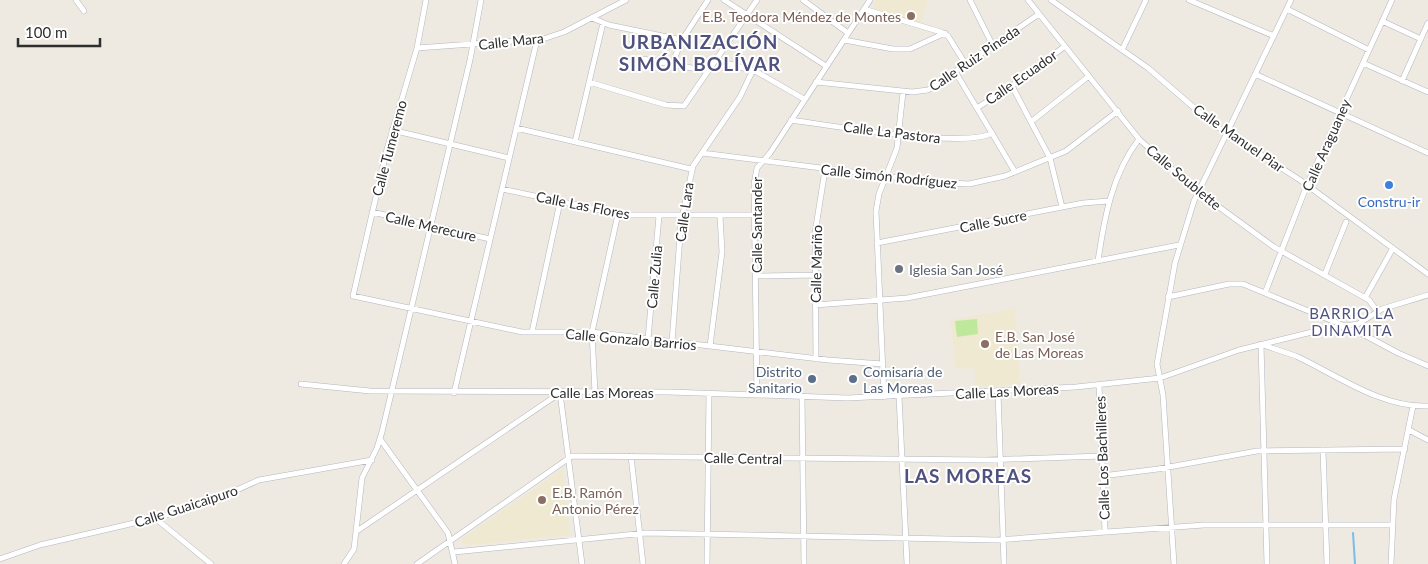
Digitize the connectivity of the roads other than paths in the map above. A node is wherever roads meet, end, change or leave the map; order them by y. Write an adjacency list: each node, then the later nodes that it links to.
1 (76, 0): 19 (street)
2 (426, 0): 36 (street, Calle Tumeremo)
3 (481, 0): 33 (street)
4 (626, 0): 22 (street, Calle Mara)
5 (708, 0): 31 (street)
6 (724, 0): 20 (street)
7 (756, 0): 20 (street)
8 (803, 0): 26 (street)
9 (870, 0): 17 (street, Calle Santander)
10 (970, 0): 34 (street)
11 (1028, 0): 21 (street, Calle Soublette)
12 (1051, 0): 37 (street, Calle Manuel Piar)
13 (1146, 0): 37 (street)
14 (1189, 0): 28 (street)
15 (1291, 0): 18 (street)
16 (1392, 0): 23 (street, Calle Araguaney)
17 (864, 9): 26 (street, Calle Santander); 27 (street)
18 (1286, 9): 28 (street); 38 (street)
19 (84, 11)
20 (747, 14): 40 (street); 43 (street)
21 (1039, 14): 34 (street, Calle Ruiz Pineda); 35 (street, Calle Soublette)
22 (592, 18): 24 (street); 30 (street, Calle Mara)
23 (1382, 21): 29 (street); 38 (street, Calle Araguaney)
24 (603, 22): 31 (street); 51 (street)
25 (1428, 23): 29 (street)
26 (848, 33): 32 (street, Calle Santander)
27 (945, 33): 32 (street); 44 (street)
28 (1274, 36): 48 (street)
29 (1421, 39): 50 (street)
30 (537, 40): 33 (street, Calle Mara); 62 (street)
31 (682, 40): 42 (street)
32 (844, 40): 43 (street, Calle Santander)
33 (473, 44): 36 (street, Calle Mara); 69 (street)
34 (994, 46): 44 (street, Calle Ruiz Pineda)
35 (1065, 46): 49 (street, Calle Soublette); 53 (street, Calle Ecuador)
36 (417, 48): 63 (street, Calle Tumeremo)
37 (1122, 50): 65 (street, Calle Manuel Piar)
38 (1369, 50): 41 (street, Calle Araguaney)
39 (643, 59): 42 (street)
40 (716, 60): 45 (street); 46 (street)
41 (1363, 63): 50 (street); 59 (street, Calle Araguaney)
42 (672, 64): 46 (street)
43 (826, 66): 52 (street, Calle Santander)
44 (966, 66): 47 (street, Calle Ruiz Pineda)
45 (753, 70): 56 (street); 71 (street, Calle Lara)
46 (708, 71): 51 (street)
47 (956, 73): 54 (street, Calle Ruiz Pineda); 57 (street)
48 (1255, 74): 59 (street); 65 (street)
49 (1089, 76): 58 (street, Calle Soublette); 61 (street)
50 (1402, 81): 55 (street)
51 (589, 82): 68 (street)
52 (816, 82): 54 (street, Calle Ruiz Pineda); 56 (street, Calle Santander)
53 (1012, 86): 57 (street, Calle Ecuador); 61 (street)
54 (903, 92): 64 (street)
55 (1428, 92)
56 (804, 99): 60 (street, Calle Santander)
57 (978, 108): 66 (street)
58 (1118, 111): 67 (street, Calle Soublette); 73 (street, Calle Simón Rodríguez)
59 (1340, 112): 70 (street); 79 (street, Calle Araguaney)
60 (791, 120): 64 (street, Calle La Pastora); 74 (street, Calle Santander)
61 (1032, 121): 73 (street)
62 (516, 128): 68 (street); 72 (street)
63 (392, 130): 69 (street); 85 (street, Calle Tumeremo)
64 (899, 133): 66 (street, Calle La Pastora); 78 (street)
65 (1226, 133): 79 (street, Calle Manuel Piar); 81 (street)
66 (992, 134): 77 (street)
67 (1139, 139): 81 (street, Calle Soublette); 82 (street)
68 (575, 142): 75 (street)
69 (450, 144): 72 (street); 92 (street)
70 (1428, 153)
71 (702, 154): 74 (street, Calle Simón Rodríguez); 75 (street, Calle Lara)
72 (509, 158): 80 (street)
73 (1050, 158): 77 (street, Calle Simón Rodríguez); 84 (street)
74 (762, 162): 76 (street, Calle Simón Rodríguez); 90 (street, Calle Santander)
75 (691, 169): 88 (street, Calle Lara)
76 (825, 170): 78 (street, Calle Simón Rodríguez); 101 (street, Calle Mariño)
77 (1015, 172): 78 (street, Calle Simón Rodríguez)
78 (885, 177): 94 (street)
79 (1307, 185): 96 (street, Calle Manuel Piar); 97 (street, Calle Araguaney)
80 (502, 188): 83 (street, Calle Las Flores); 93 (street)
81 (1198, 192): 95 (street); 97 (street, Calle Soublette)
82 (1109, 201): 84 (street, Calle Sucre); 98 (street)
83 (560, 202): 86 (street, Calle Las Flores); 114 (street)
84 (1062, 207): 94 (street, Calle Sucre)
85 (372, 212): 92 (street, Calle Merecure); 105 (street, Calle Tumeremo)
86 (618, 214): 87 (street, Calle Las Flores); 115 (street)
87 (659, 216): 88 (street, Calle Las Flores); 116 (street, Calle Zulia)
88 (683, 216): 89 (street, Calle Las Flores); 117 (street, Calle Lara)
89 (720, 216): 90 (street, Calle Las Flores); 119 (street)
90 (754, 216): 102 (street, Calle Santander)
91 (1346, 222): 99 (street)
92 (431, 226): 93 (street, Calle Merecure); 110 (street)
93 (490, 239): 112 (street)
94 (876, 243): 108 (street)
95 (1180, 245): 98 (street); 106 (street)
96 (1393, 248): 100 (street, Calle Manuel Piar); 107 (street)
97 (1282, 251): 99 (street, Calle Soublette); 103 (street, Calle Araguaney)
98 (1098, 261): 108 (street)
99 (1325, 274): 107 (street, Calle Soublette)
100 (1428, 274)
101 (815, 275): 102 (street); 109 (street, Calle Mariño)
102 (756, 276): 120 (street, Calle Santander)
103 (1265, 293): 106 (street); 113 (street)
104 (1428, 295): 111 (street, Calle Las Moreas)
105 (353, 296): 110 (street, Calle Gonzalo Barrios)
106 (1168, 297): 124 (street)
107 (1365, 298): 111 (street, Calle Soublette)
108 (880, 301): 109 (street); 122 (street)
109 (815, 305): 121 (street, Calle Mariño)
110 (411, 309): 112 (street, Calle Gonzalo Barrios); 127 (street)
111 (1377, 311): 113 (street, Calle Las Moreas)
112 (470, 322): 114 (street, Calle Gonzalo Barrios); 128 (street)
113 (1346, 327): 118 (street, Calle Las Moreas); 123 (street)
114 (532, 332): 115 (street, Calle Gonzalo Barrios)
115 (592, 332): 116 (street, Calle Gonzalo Barrios); 131 (street)
116 (648, 339): 117 (street, Calle Gonzalo Barrios)
117 (672, 342): 119 (street, Calle Gonzalo Barrios)
118 (1261, 344): 124 (street, Calle Las Moreas); 137 (street); 144 (street)
119 (710, 346): 120 (street, Calle Gonzalo Barrios)
120 (757, 351): 121 (street, Calle Gonzalo Barrios); 133 (street, Calle Santander)
121 (816, 359): 122 (street, Calle Gonzalo Barrios)
122 (883, 364): 136 (street)
123 (1428, 366)
124 (1160, 378): 126 (street, Calle Las Moreas); 153 (street)
125 (301, 384): 127 (street, Calle Las Moreas)
126 (1099, 385): 129 (street, Calle Las Moreas); 146 (street, Calle Los Bachilleres)
127 (391, 392): 128 (street, Calle Las Moreas); 140 (street)
128 (454, 392): 130 (street, Calle Las Moreas)
129 (998, 392): 135 (street, Calle Las Moreas); 152 (street)
130 (560, 393): 131 (street, Calle Las Moreas); 147 (street); 155 (street)
131 (595, 393): 132 (street, Calle Las Moreas)
132 (709, 393): 133 (street, Calle Las Moreas); 148 (street)
133 (757, 394): 134 (street, Calle Las Moreas)
134 (802, 396): 136 (street, Calle Las Moreas); 149 (street)
135 (899, 396): 136 (street, Calle Las Moreas); 151 (street)
136 (884, 397)
137 (1413, 406): 138 (street); 139 (street)
138 (1428, 406)
139 (1409, 430): 141 (street); 142 (street)
140 (380, 438): 150 (street); 155 (street)
141 (1428, 440)
142 (1405, 449): 143 (street); 159 (street)
143 (1322, 450): 144 (street); 158 (street)
144 (1264, 451): 153 (street); 157 (street)
145 (631, 456): 147 (street, Calle Central); 148 (street, Calle Central); 163 (street)
146 (1102, 456): 152 (street, Calle Central); 154 (street, Calle Los Bachilleres)
147 (567, 458): 167 (street); 168 (street)
148 (708, 458): 149 (street, Calle Central); 164 (street)
149 (803, 458): 151 (street, Calle Central); 165 (street)
150 (372, 460): 156 (street, Calle Guaicaipuro); 161 (street)
151 (903, 460): 152 (street, Calle Central); 166 (street)
152 (999, 460): 169 (street)
153 (1168, 466): 154 (street); 160 (street)
154 (1102, 476): 162 (street, Calle Los Bachilleres)
155 (418, 491): 161 (street); 167 (street)
156 (155, 518): 171 (street, Calle Guaicaipuro); 172 (street)
157 (1266, 524): 158 (street); 160 (street); 183 (street)
158 (1326, 525): 159 (street); 184 (street)
159 (1393, 525): 185 (street)
160 (1172, 527): 162 (street); 182 (street)
161 (357, 531): 173 (street)
162 (1105, 531): 169 (street)
163 (639, 534): 164 (street); 168 (street); 177 (street)
164 (707, 534): 165 (street); 178 (street)
165 (804, 537): 166 (street); 179 (street)
166 (906, 539): 169 (street); 180 (street)
167 (451, 540): 170 (street); 174 (street)
168 (578, 540): 170 (street); 176 (street)
169 (1003, 540): 181 (street)
170 (454, 552): 175 (street)
171 (0, 559)
172 (211, 564)
173 (344, 564)
174 (418, 564)
175 (455, 564)
176 (582, 564)
177 (643, 564)
178 (707, 564)
179 (804, 564)
180 (907, 564)
181 (1004, 564)
182 (1174, 564)
183 (1267, 564)
184 (1327, 564)
185 (1391, 564)

